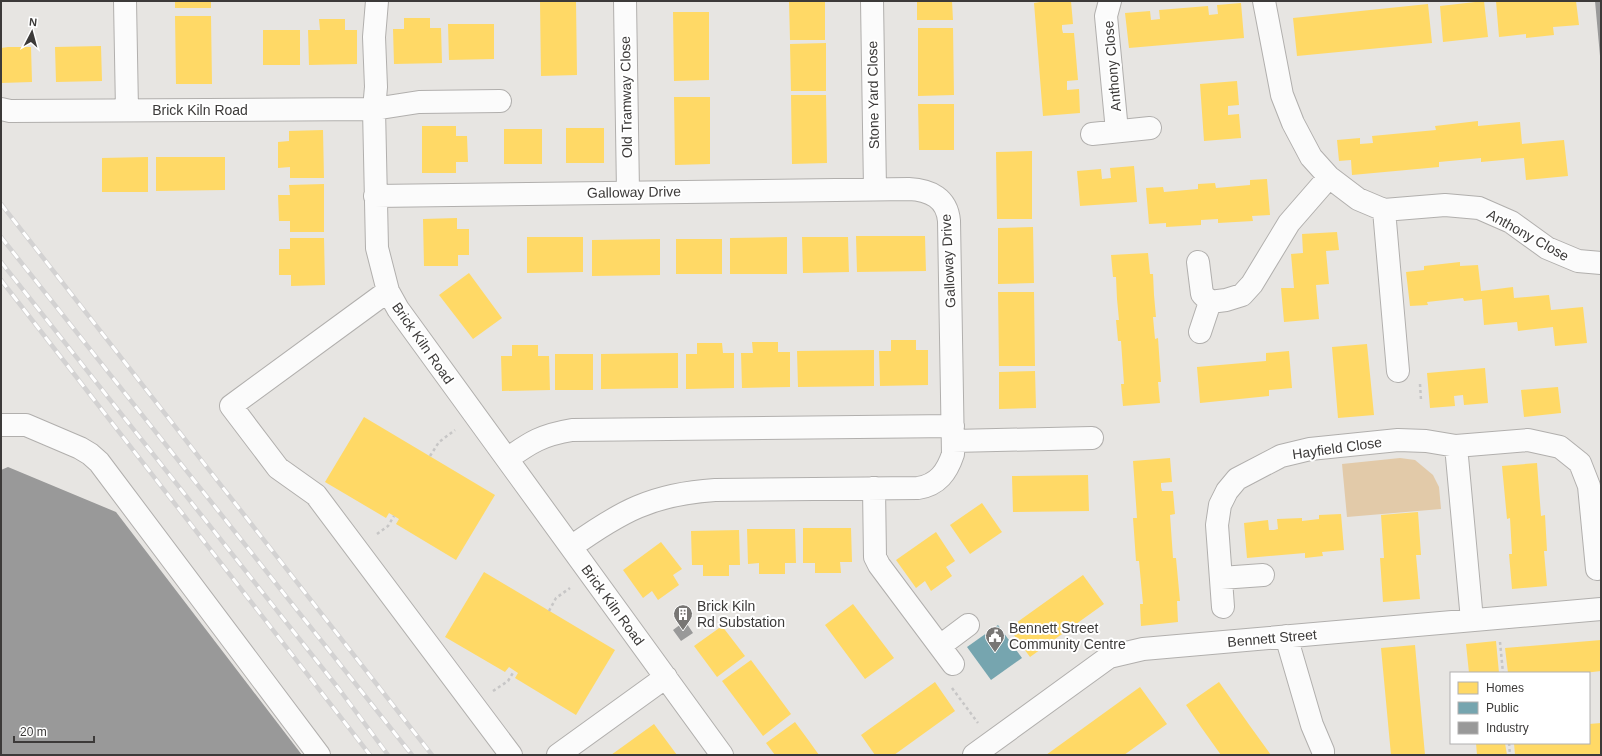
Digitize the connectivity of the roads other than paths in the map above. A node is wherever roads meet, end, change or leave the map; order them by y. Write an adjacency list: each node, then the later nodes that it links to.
1 (377, 1): 9 (street)
2 (625, 1): 16 (street, Old Tramway Close)
3 (872, 1): 15 (street, Stone Yard Close)
4 (1110, 1): 12 (street, Anthony Close)
5 (1264, 1): 14 (street, Anthony Close)
6 (125, 4): 10 (street)
7 (500, 101): 9 (street)
8 (1, 109): 10 (street, Brick Kiln Road)
9 (374, 109): 10 (street, Brick Kiln Road); 17 (street, Brick Kiln Road)
10 (126, 110)
11 (1150, 128): 12 (street)
12 (1118, 131): 13 (street)
13 (1092, 134)
14 (1329, 177): 18 (street, Anthony Close); 22 (street)
15 (875, 189): 16 (street, Galloway Drive); 26 (street, Galloway Drive)
16 (628, 192): 17 (street, Galloway Drive)
17 (375, 196): 21 (street, Brick Kiln Road)
18 (1384, 210): 20 (street, Anthony Close); 24 (street)
19 (1198, 262): 22 (street)
20 (1601, 263)
21 (388, 291): 29 (street, Brick Kiln Road); 44 (street)
22 (1210, 302): 23 (street)
23 (1200, 332)
24 (1398, 371)
25 (1, 425): 43 (street)
26 (953, 433): 27 (street); 29 (street); 30 (street, Galloway Drive)
27 (1092, 438)
28 (1456, 446): 32 (street, Hayfield Close); 34 (street, Hayfield Close); 37 (street)
29 (507, 460): 31 (street, Brick Kiln Road)
30 (874, 488): 31 (street, Galloway Drive); 40 (street)
31 (571, 547): 42 (street, Brick Kiln Road)
32 (1597, 569)
33 (1262, 575): 34 (street)
34 (1221, 578): 35 (street, Hayfield Close)
35 (1223, 607)
36 (1601, 609): 37 (street, Bennett Street)
37 (1472, 620): 39 (street, Bennett Street)
38 (968, 625): 40 (street)
39 (1286, 636): 47 (street, Bennett Street); 48 (street)
40 (940, 646): 41 (street)
41 (953, 664)
42 (666, 677): 45 (street); 46 (street, Brick Kiln Road)
43 (319, 755)
44 (511, 755)
45 (558, 755)
46 (722, 755)
47 (974, 755)
48 (1322, 755)

